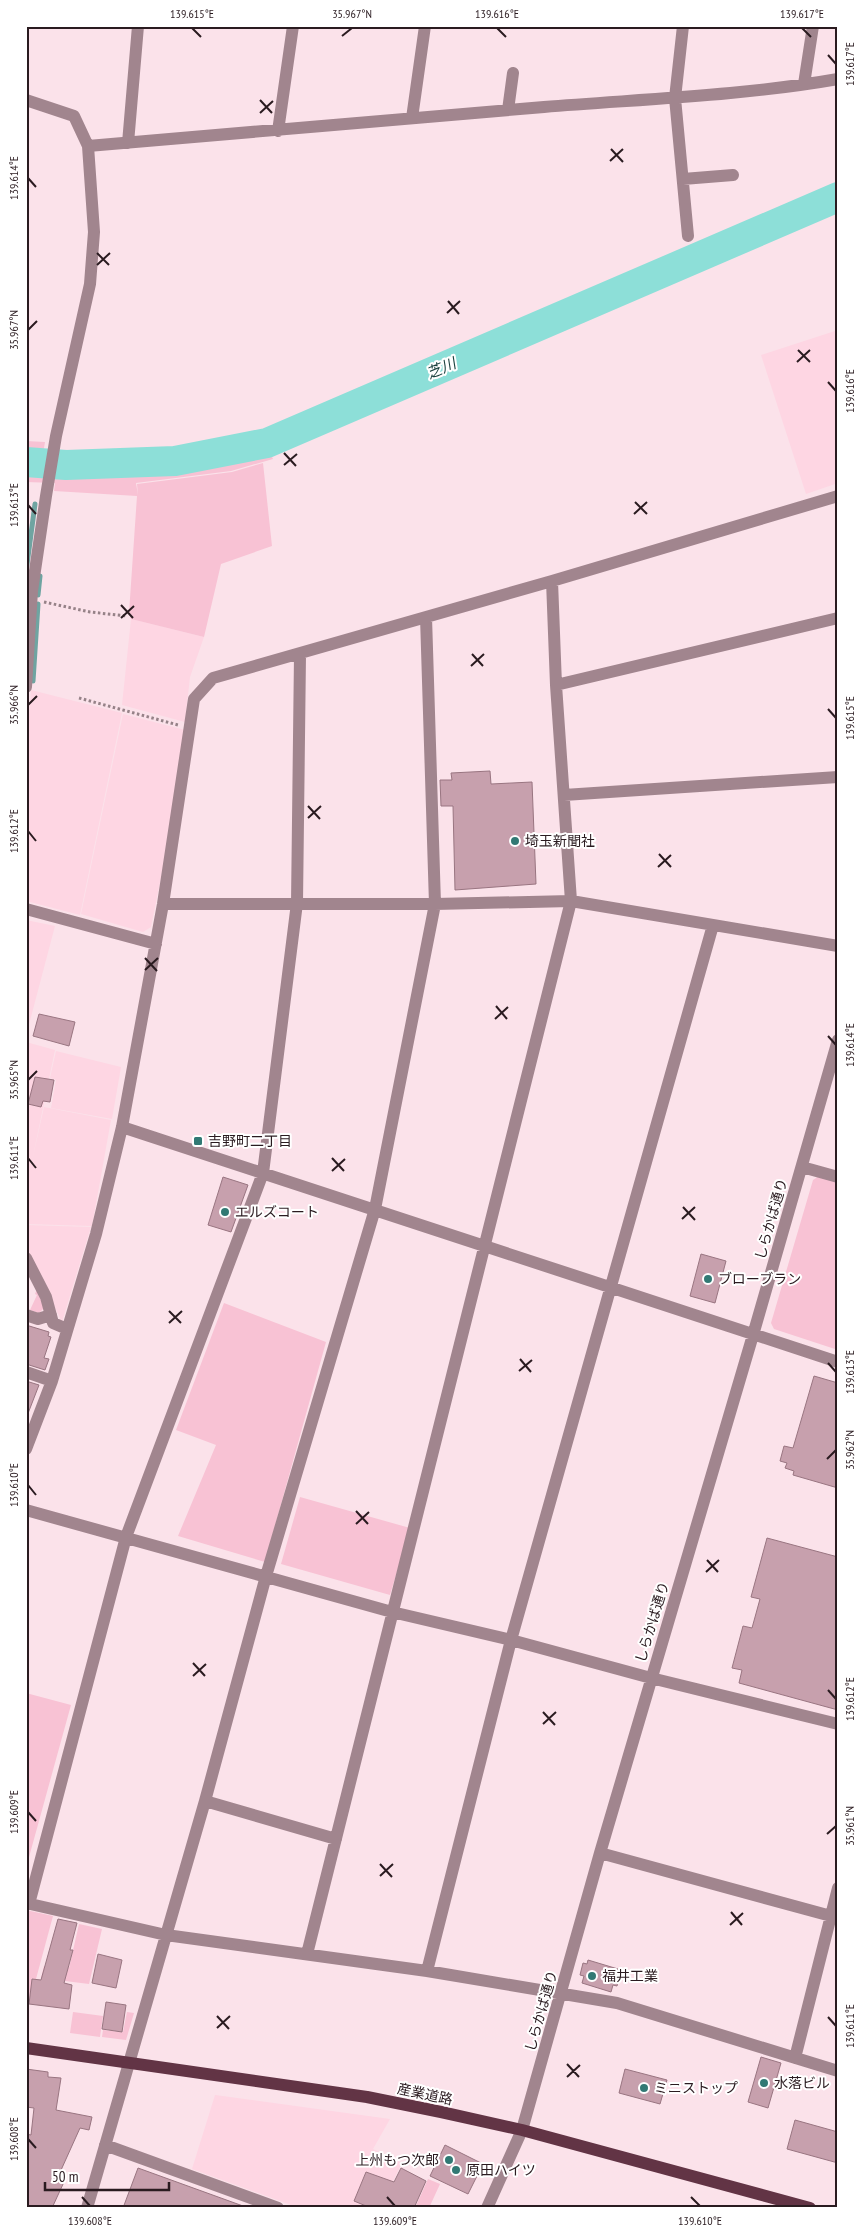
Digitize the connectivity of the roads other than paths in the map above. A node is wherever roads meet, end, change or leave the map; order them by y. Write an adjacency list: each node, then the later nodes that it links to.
1 (138, 26): 14 (street)
2 (293, 26): 13 (street)
3 (425, 26): 12 (street)
4 (683, 26): 9 (street)
5 (813, 26): 8 (street)
6 (513, 73): 11 (street)
7 (838, 78): 8 (street)
8 (804, 84): 9 (street)
9 (675, 98): 11 (street); 17 (street)
10 (26, 100): 15 (street)
11 (508, 110): 12 (street)
12 (412, 118): 13 (street)
13 (278, 131): 14 (street)
14 (128, 143): 15 (street)
15 (88, 146): 25 (street)
16 (733, 175): 17 (street)
17 (683, 179): 18 (street)
18 (688, 236)
19 (838, 496): 20 (street)
20 (552, 581): 21 (street); 24 (street)
21 (426, 617): 23 (street); 31 (street)
22 (838, 618): 24 (street)
23 (300, 654): 29 (street); 30 (street)
24 (556, 685): 27 (street)
25 (26, 687)
26 (838, 777): 27 (street)
27 (564, 795): 28 (street)
28 (571, 901): 31 (street); 33 (street); 42 (street)
29 (163, 904): 30 (street); 34 (street)
30 (297, 904): 31 (street); 39 (street)
31 (435, 904): 41 (street)
32 (26, 909): 34 (street)
33 (713, 926): 35 (street); 44 (street)
34 (156, 944): 37 (street)
35 (838, 946)
36 (838, 1040): 38 (street, しらかば通り)
37 (122, 1127): 39 (street); 47 (street)
38 (802, 1166): 40 (street); 48 (street, しらかば通り)
39 (263, 1173): 41 (street); 54 (street)
40 (838, 1178)
41 (375, 1209): 42 (street); 55 (street)
42 (484, 1245): 44 (street); 56 (street)
43 (26, 1258): 46 (street)
44 (611, 1286): 48 (street); 57 (street)
45 (26, 1315): 46 (street)
46 (51, 1315): 47 (street)
47 (67, 1329): 51 (street)
48 (753, 1335): 49 (street); 58 (street, しらかば通り)
49 (838, 1362)
50 (26, 1372): 51 (street)
51 (52, 1382): 52 (street)
52 (28, 1441)
53 (26, 1510): 54 (street)
54 (126, 1537): 55 (street); 64 (street)
55 (266, 1576): 56 (street); 60 (street)
56 (392, 1612): 57 (street); 61 (street)
57 (511, 1640): 58 (street); 68 (street)
58 (651, 1678): 59 (street); 62 (street, しらかば通り)
59 (838, 1724)
60 (205, 1800): 61 (street); 66 (street)
61 (336, 1839): 67 (street)
62 (600, 1853): 65 (street); 69 (street, しらかば通り)
63 (838, 1888): 65 (street)
64 (28, 1904): 66 (street)
65 (831, 1916): 71 (street)
66 (166, 1934): 67 (street); 72 (street)
67 (307, 1954): 68 (street)
68 (427, 1971): 69 (street)
69 (562, 1995): 71 (street); 74 (street, しらかば通り)
70 (26, 2048): 72 (main road, 産業道路)
71 (795, 2058): 73 (street)
72 (129, 2063): 74 (main road, 産業道路); 75 (street)
73 (838, 2071)
74 (522, 2130): 78 (street, しらかば通り); 79 (main road, 産業道路)
75 (105, 2146): 76 (street); 77 (street)
76 (87, 2208)
77 (278, 2208)
78 (487, 2208)
79 (810, 2208)

